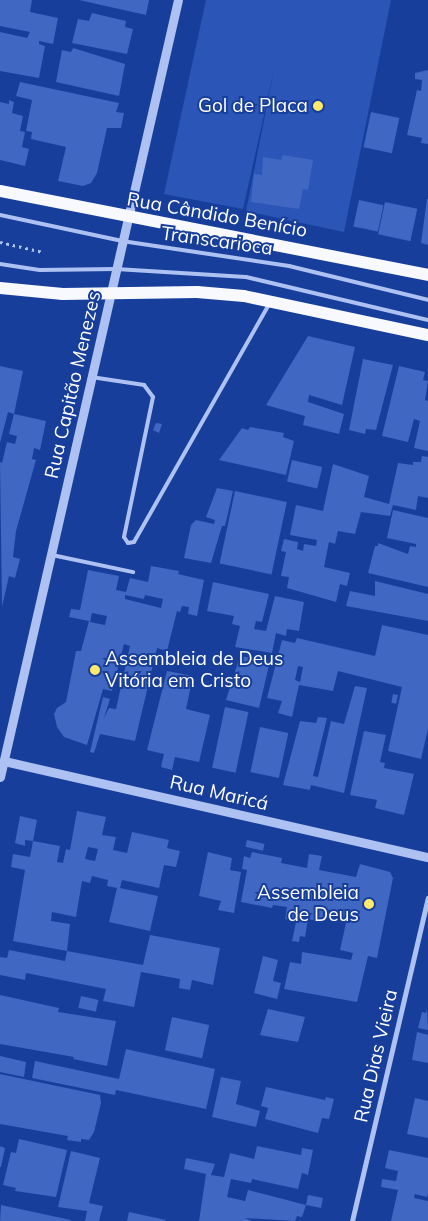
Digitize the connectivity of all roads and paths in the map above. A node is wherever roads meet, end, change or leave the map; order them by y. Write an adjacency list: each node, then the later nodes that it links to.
1 (178, 0): 4 (street, Rua Capitão Menezes)
2 (0, 192): 4 (main road, Rua Cândido Benício)
3 (0, 215): 6 (lane, Transcarioca)
4 (127, 219): 6 (street, Rua Capitão Menezes); 10 (main road, Rua Cândido Benício)
5 (0, 242): 7 (path)
6 (122, 242): 9 (street, Rua Capitão Menezes); 13 (lane, Transcarioca)
7 (43, 252)
8 (0, 264): 9 (lane, Transcarioca)
9 (116, 269): 12 (street, Rua Capitão Menezes); 15 (lane, Transcarioca)
10 (428, 275)
11 (0, 288): 12 (main road)
12 (110, 293): 14 (main road); 17 (street, Rua Capitão Menezes)
13 (428, 300)
14 (270, 301): 16 (main road); 17 (lane)
15 (428, 320)
16 (428, 335)
17 (91, 377): 18 (street, Rua Capitão Menezes)
18 (51, 555): 19 (lane); 20 (street, Rua Capitão Menezes)
19 (133, 572)
20 (4, 761): 21 (street, Rua Capitão Menezes); 22 (street, Rua Maricá)
21 (0, 777)
22 (428, 857)
23 (428, 898): 24 (street, Rua Dias Vieira)
24 (352, 1221)

